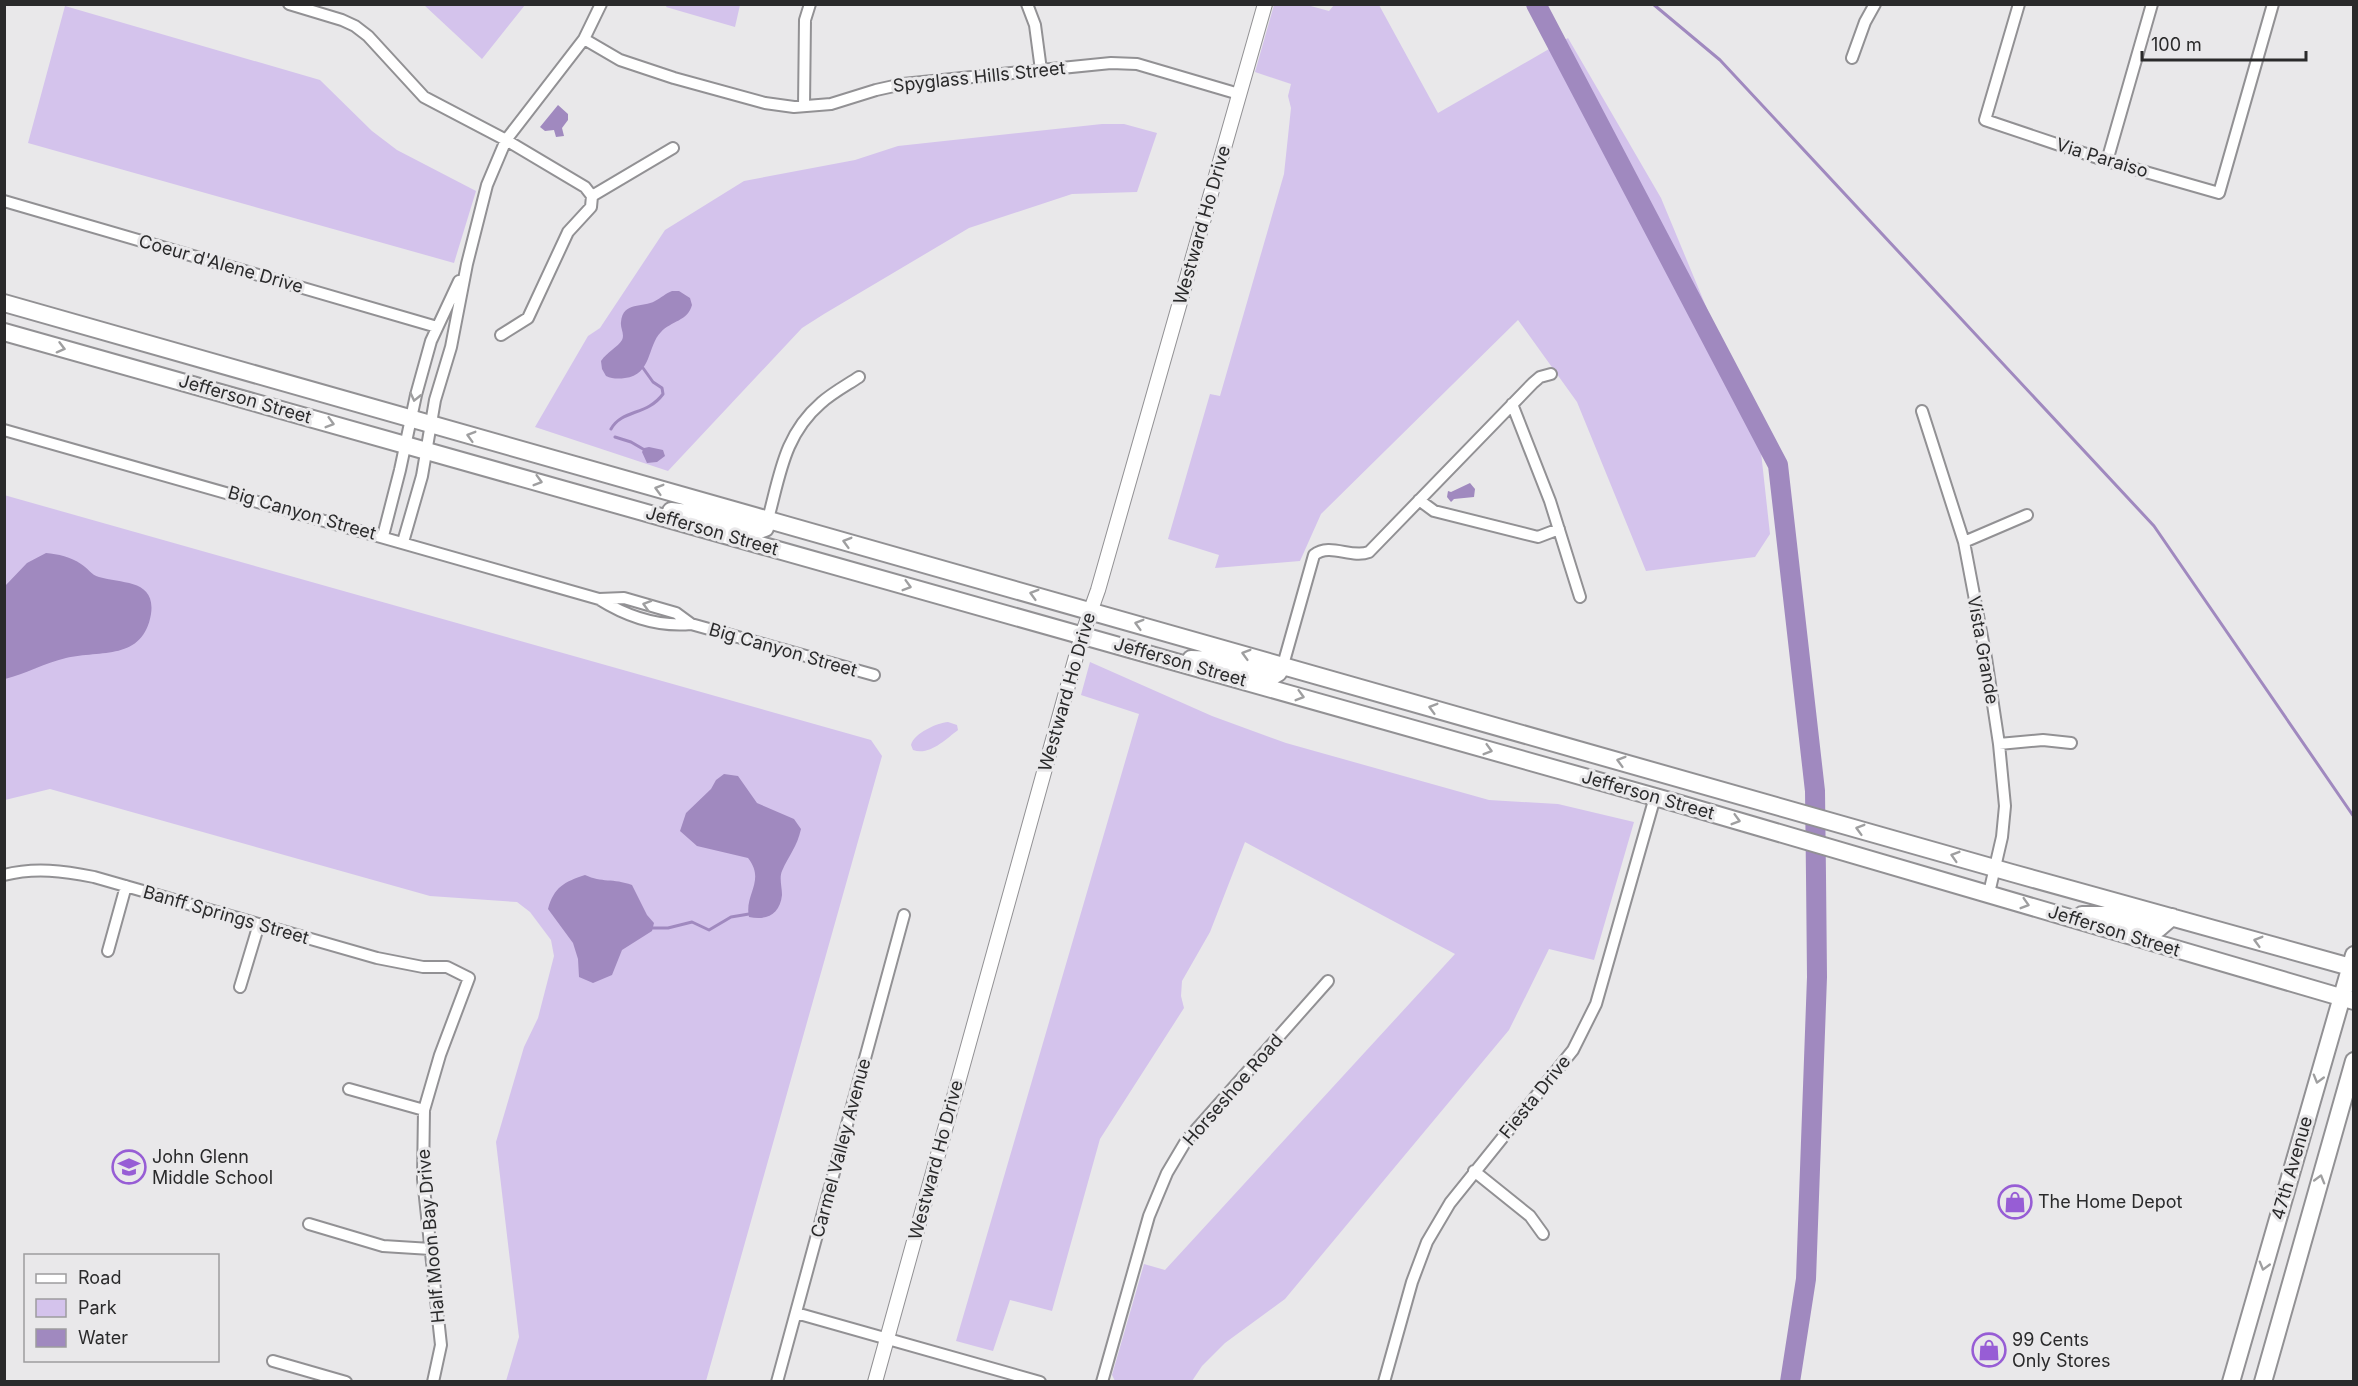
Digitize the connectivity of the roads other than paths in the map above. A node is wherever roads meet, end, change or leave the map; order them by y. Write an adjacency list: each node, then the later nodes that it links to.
1 (289, 4): 10 (street)
2 (601, 4): 11 (street)
3 (810, 4): 15 (street)
4 (1027, 4): 13 (street)
5 (1264, 4): 14 (street, Westward Ho Drive)
6 (1875, 4): 12 (street)
7 (2019, 4): 18 (street, Via Paraiso)
8 (2152, 4): 18 (street)
9 (2273, 4): 18 (street, Via Paraiso)
10 (311, 7): 16 (street)
11 (584, 39): 15 (street, Spyglass Hills Street); 16 (street)
12 (1852, 58)
13 (1041, 70): 14 (street, Spyglass Hills Street); 15 (street, Spyglass Hills Street)
14 (1239, 94): 44 (street, Westward Ho Drive)
15 (804, 106)
16 (506, 140): 19 (street); 21 (street)
17 (673, 148): 19 (street)
18 (2107, 161)
19 (592, 196): 25 (street)
20 (4, 201): 23 (street, Coeur d'Alene Drive)
21 (467, 264): 23 (street); 31 (street)
22 (4, 303): 30 (main road, Jefferson Street)
23 (437, 327): 30 (street, one-way to 30)
24 (4, 332): 33 (main road, Jefferson Street, one-way to 33)
25 (501, 335)
26 (1551, 374): 28 (street)
27 (859, 377): 38 (street)
28 (1512, 404): 35 (street); 39 (street)
29 (1922, 411): 42 (street, Vista Grande)
30 (411, 419): 31 (main road, Jefferson Street); 33 (street)
31 (431, 424): 34 (street); 38 (main road, Jefferson Street, one-way to 31)
32 (4, 430): 40 (street, Big Canyon Street)
33 (406, 444): 34 (main road, Jefferson Street); 40 (street)
34 (426, 450): 36 (main road, Jefferson Street, one-way to 36); 41 (street)
35 (1419, 500): 39 (street); 47 (street)
36 (625, 506): 38 (main road); 45 (main road, Jefferson Street, one-way to 45)
37 (2027, 515): 42 (street)
38 (768, 519): 44 (main road, Jefferson Street, one-way to 38)
39 (1559, 530): 43 (street)
40 (382, 536): 41 (street, Big Canyon Street)
41 (403, 542): 48 (street, Big Canyon Street)
42 (1964, 542): 50 (street, Vista Grande)
43 (1580, 597)
44 (1090, 610): 45 (street, Westward Ho Drive); 47 (main road, Jefferson Street, one-way to 44)
45 (1082, 635): 46 (main road, Jefferson Street); 74 (street, Westward Ho Drive)
46 (1167, 658): 47 (main road); 51 (main road, Jefferson Street, one-way to 51)
47 (1283, 665): 52 (main road, Jefferson Street, one-way to 47)
48 (874, 675)
49 (2071, 743): 50 (street)
50 (1999, 744): 52 (street, Vista Grande)
51 (1655, 797): 55 (main road, Jefferson Street, one-way to 55); 69 (street, Fiesta Drive)
52 (1995, 868): 55 (street, Vista Grande); 58 (main road, Jefferson Street)
53 (4, 874): 54 (street, Banff Springs Street)
54 (126, 886): 59 (street, Banff Springs Street); 60 (street)
55 (1989, 893): 56 (main road, Jefferson Street, one-way to 56)
56 (2061, 914): 58 (main road); 65 (main road, Jefferson Street)
57 (904, 915): 73 (street, Carmel Valley Avenue)
58 (2172, 917): 61 (main road, Jefferson Street, one-way to 58)
59 (259, 924): 62 (street, Banff Springs Street); 64 (street)
60 (108, 951)
61 (2352, 963): 65 (main road, 47th Avenue)
62 (447, 967): 68 (street, Half Moon Bay Drive)
63 (1328, 981): 81 (street, Horseshoe Road)
64 (240, 987)
65 (2348, 999): 83 (main road, 47th Avenue, one-way to 83)
66 (2354, 1061): 84 (main road, 47th Avenue, one-way to 66)
67 (349, 1089): 68 (street)
68 (424, 1110): 72 (street, Half Moon Bay Drive)
69 (1474, 1171): 71 (street); 82 (street, Fiesta Drive)
70 (309, 1224): 72 (street)
71 (1542, 1234)
72 (431, 1249): 77 (street, Half Moon Bay Drive)
73 (796, 1313): 74 (street); 78 (street, Carmel Valley Avenue)
74 (887, 1338): 79 (street, Westward Ho Drive); 80 (street)
75 (273, 1361): 76 (street)
76 (346, 1382)
77 (433, 1382)
78 (777, 1382)
79 (875, 1382)
80 (1040, 1382)
81 (1102, 1382)
82 (1384, 1382)
83 (2231, 1382)
84 (2263, 1382)

